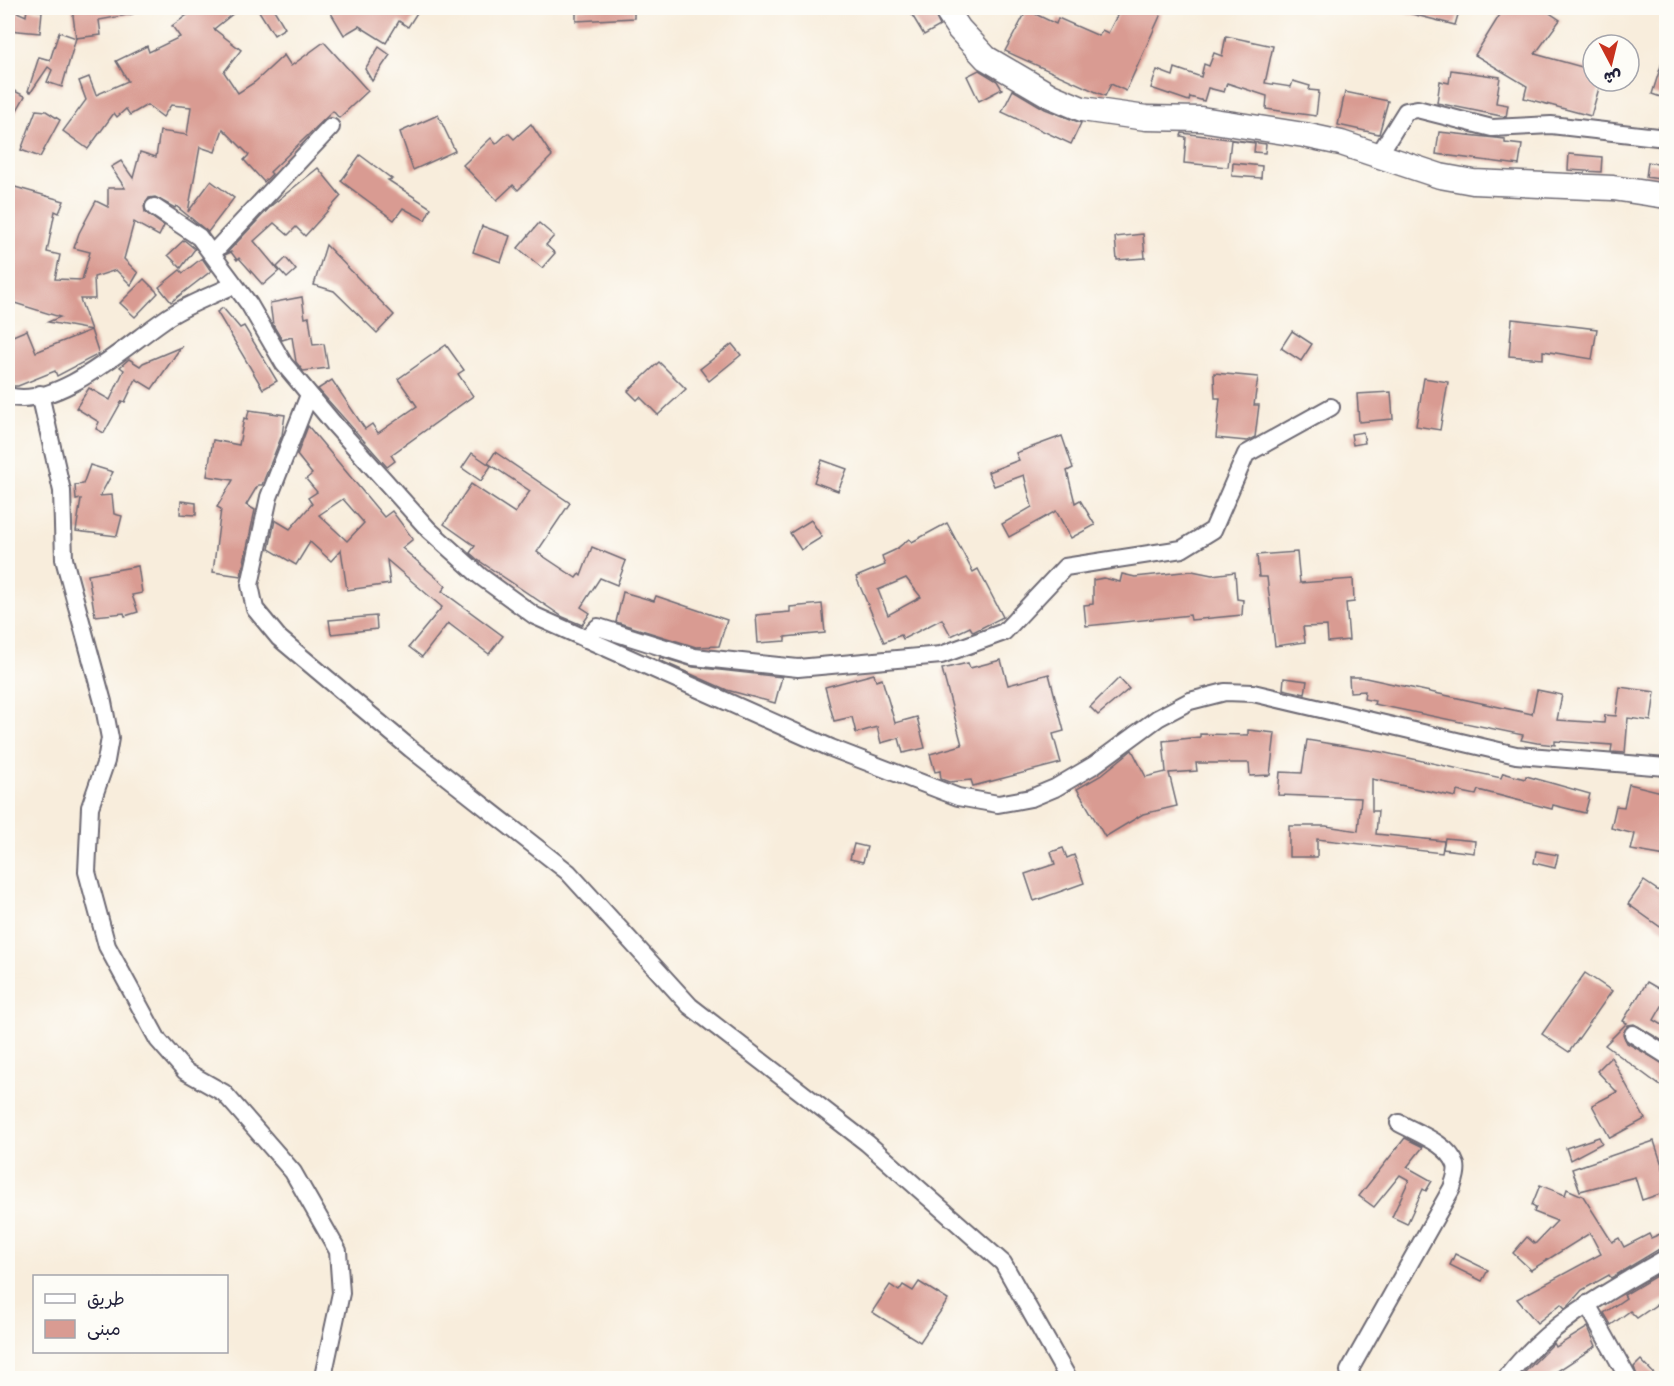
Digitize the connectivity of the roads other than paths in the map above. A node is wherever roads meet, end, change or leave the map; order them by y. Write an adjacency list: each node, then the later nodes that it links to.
1 (945, 8): 4 (main road)
2 (331, 127): 7 (street)
3 (1666, 138): 4 (street)
4 (1378, 156): 5 (main road)
5 (1666, 196)
6 (154, 207): 7 (street)
7 (212, 254): 8 (street)
8 (234, 285): 9 (street); 10 (street)
9 (40, 394): 11 (street); 21 (street)
10 (309, 395): 13 (street); 22 (street)
11 (8, 396)
12 (1331, 407): 13 (street)
13 (586, 639): 14 (street)
14 (1666, 767)
15 (1633, 1034): 16 (street)
16 (1666, 1055)
17 (1399, 1123): 20 (street)
18 (1666, 1258): 19 (street)
19 (1587, 1304): 23 (street); 24 (street)
20 (1350, 1376)
21 (325, 1378)
22 (1068, 1378)
23 (1506, 1378)
24 (1628, 1378)

